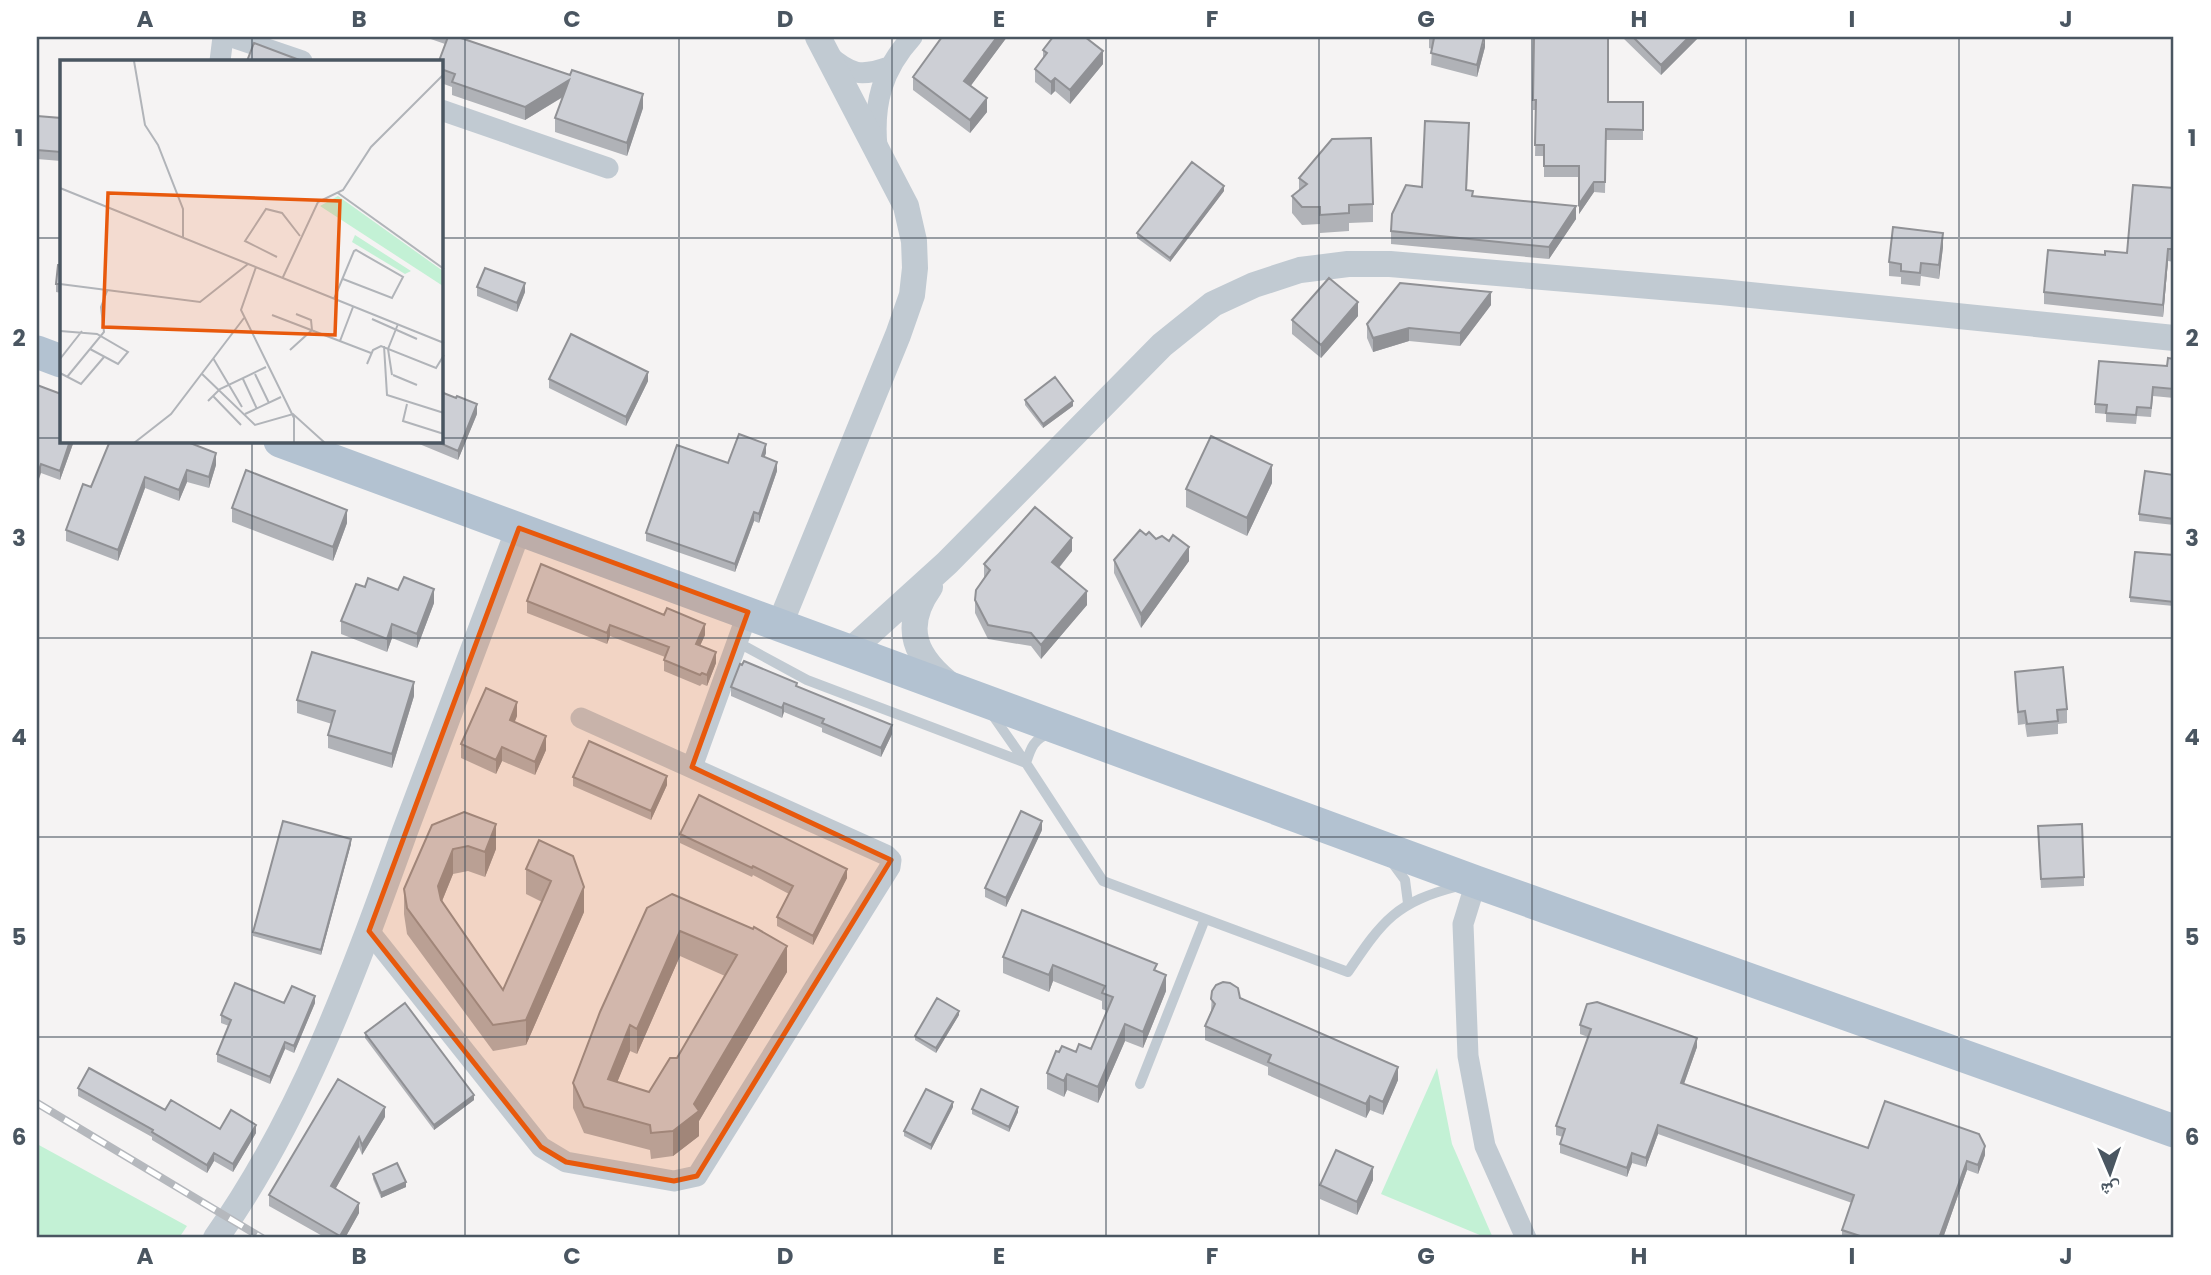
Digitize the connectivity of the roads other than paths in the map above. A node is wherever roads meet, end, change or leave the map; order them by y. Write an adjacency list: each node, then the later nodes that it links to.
1 (223, 37): 5 (street)
2 (232, 37): 6 (street)
3 (912, 37): 7 (street)
4 (823, 45): 7 (street); 9 (street)
5 (220, 60)
6 (300, 60)
7 (889, 67): 9 (street)
8 (443, 111): 10 (street)
9 (878, 154): 17 (street)
10 (608, 168)
11 (2174, 338): 16 (street)
12 (37, 352): 13 (main road)
13 (60, 361)
14 (285, 443): 15 (main road)
15 (519, 528): 18 (main road); 29 (street)
16 (947, 563): 19 (street); 20 (street)
17 (780, 624): 18 (main road); 19 (main road)
18 (742, 627): 23 (lane); 24 (street)
19 (851, 650): 20 (main road)
20 (969, 694): 22 (main road); 23 (lane)
21 (581, 718): 24 (street)
22 (1063, 729): 23 (lane); 25 (main road)
23 (1026, 763): 28 (lane)
24 (692, 767): 29 (street)
25 (1368, 842): 26 (main road); 27 (lane)
26 (1476, 882): 27 (lane); 31 (main road); 33 (street)
27 (1408, 903): 28 (lane)
28 (1205, 919): 30 (lane)
29 (369, 931): 32 (street)
30 (1140, 1084)
31 (2174, 1131)
32 (216, 1238)
33 (1526, 1238)

